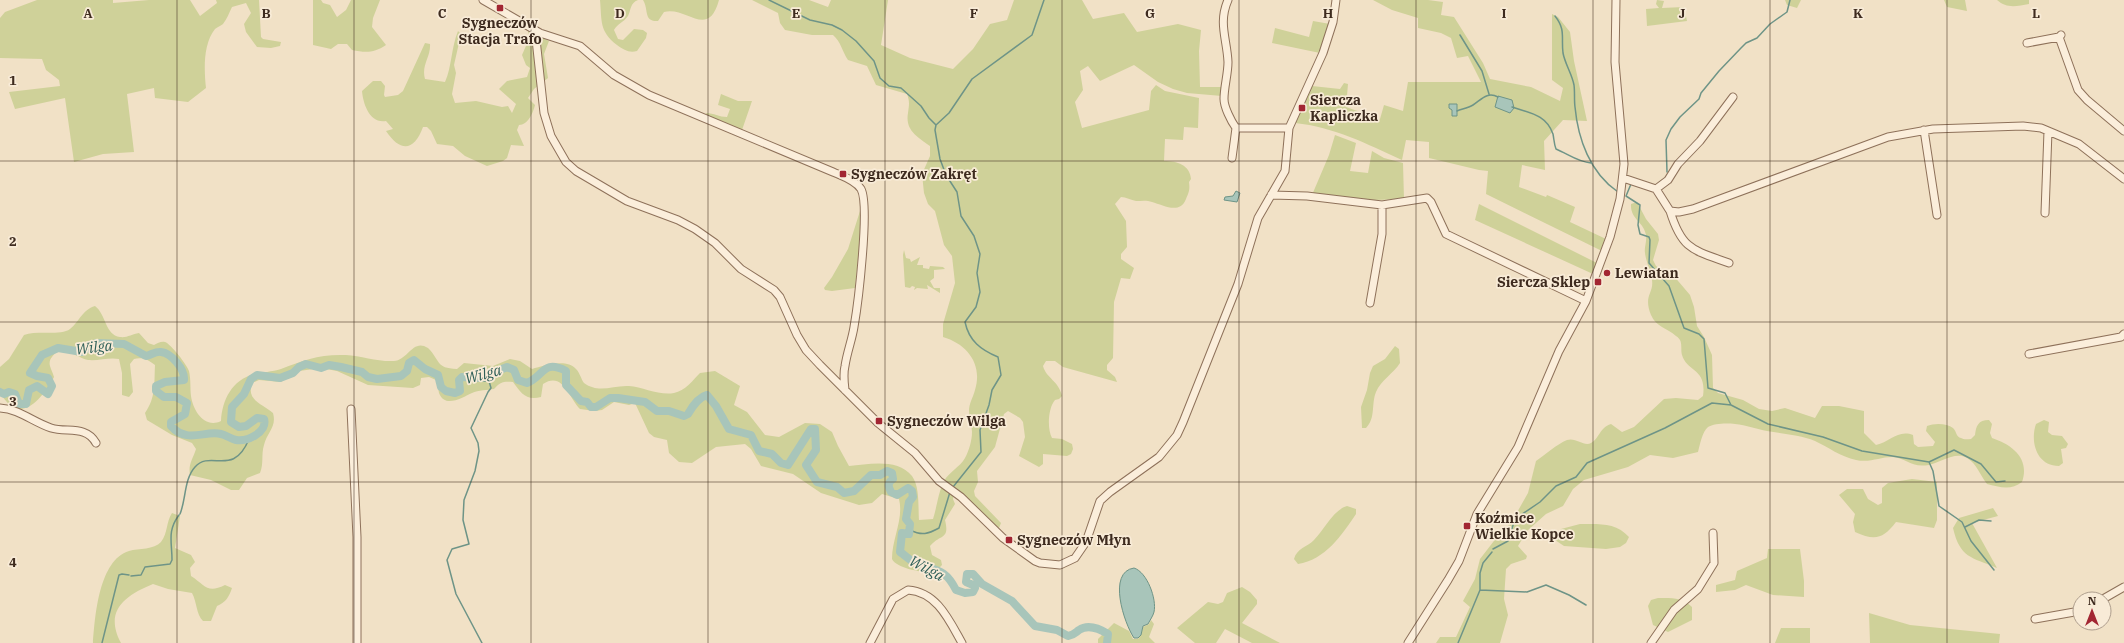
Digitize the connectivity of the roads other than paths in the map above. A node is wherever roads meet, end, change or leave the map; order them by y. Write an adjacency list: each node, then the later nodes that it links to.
1 (483, 0): 5 (street)
2 (1228, 0): 8 (street)
3 (1336, 0): 9 (street)
4 (1616, 0): 14 (street)
5 (535, 30): 27 (street); 27 (street)
6 (2027, 43): 12 (street)
7 (1733, 97): 16 (street)
8 (1236, 128): 9 (street); 13 (street)
9 (1289, 128): 17 (street)
10 (1924, 130): 11 (street); 19 (street); 21 (street)
11 (2048, 131): 15 (street); 20 (street)
12 (2124, 131)
13 (1232, 158)
14 (1624, 178): 16 (street); 23 (street)
15 (2124, 179)
16 (1656, 188): 19 (street)
17 (1271, 195): 18 (street); 27 (street)
18 (1382, 204): 23 (street); 24 (street)
19 (1670, 211): 22 (street)
20 (2045, 213)
21 (1937, 215)
22 (1729, 263)
23 (1586, 301): 39 (street)
24 (1370, 303)
25 (2124, 334): 26 (street)
26 (2029, 354)
27 (845, 390)
28 (0, 408): 30 (street)
29 (351, 409): 36 (street)
30 (96, 443)
31 (1713, 533): 40 (street)
32 (2124, 587): 33 (street)
33 (2112, 594)
34 (2072, 612): 35 (street)
35 (2035, 619)
36 (357, 643)
37 (870, 643): 38 (street)
38 (962, 643)
39 (1408, 643)
40 (1651, 643)

